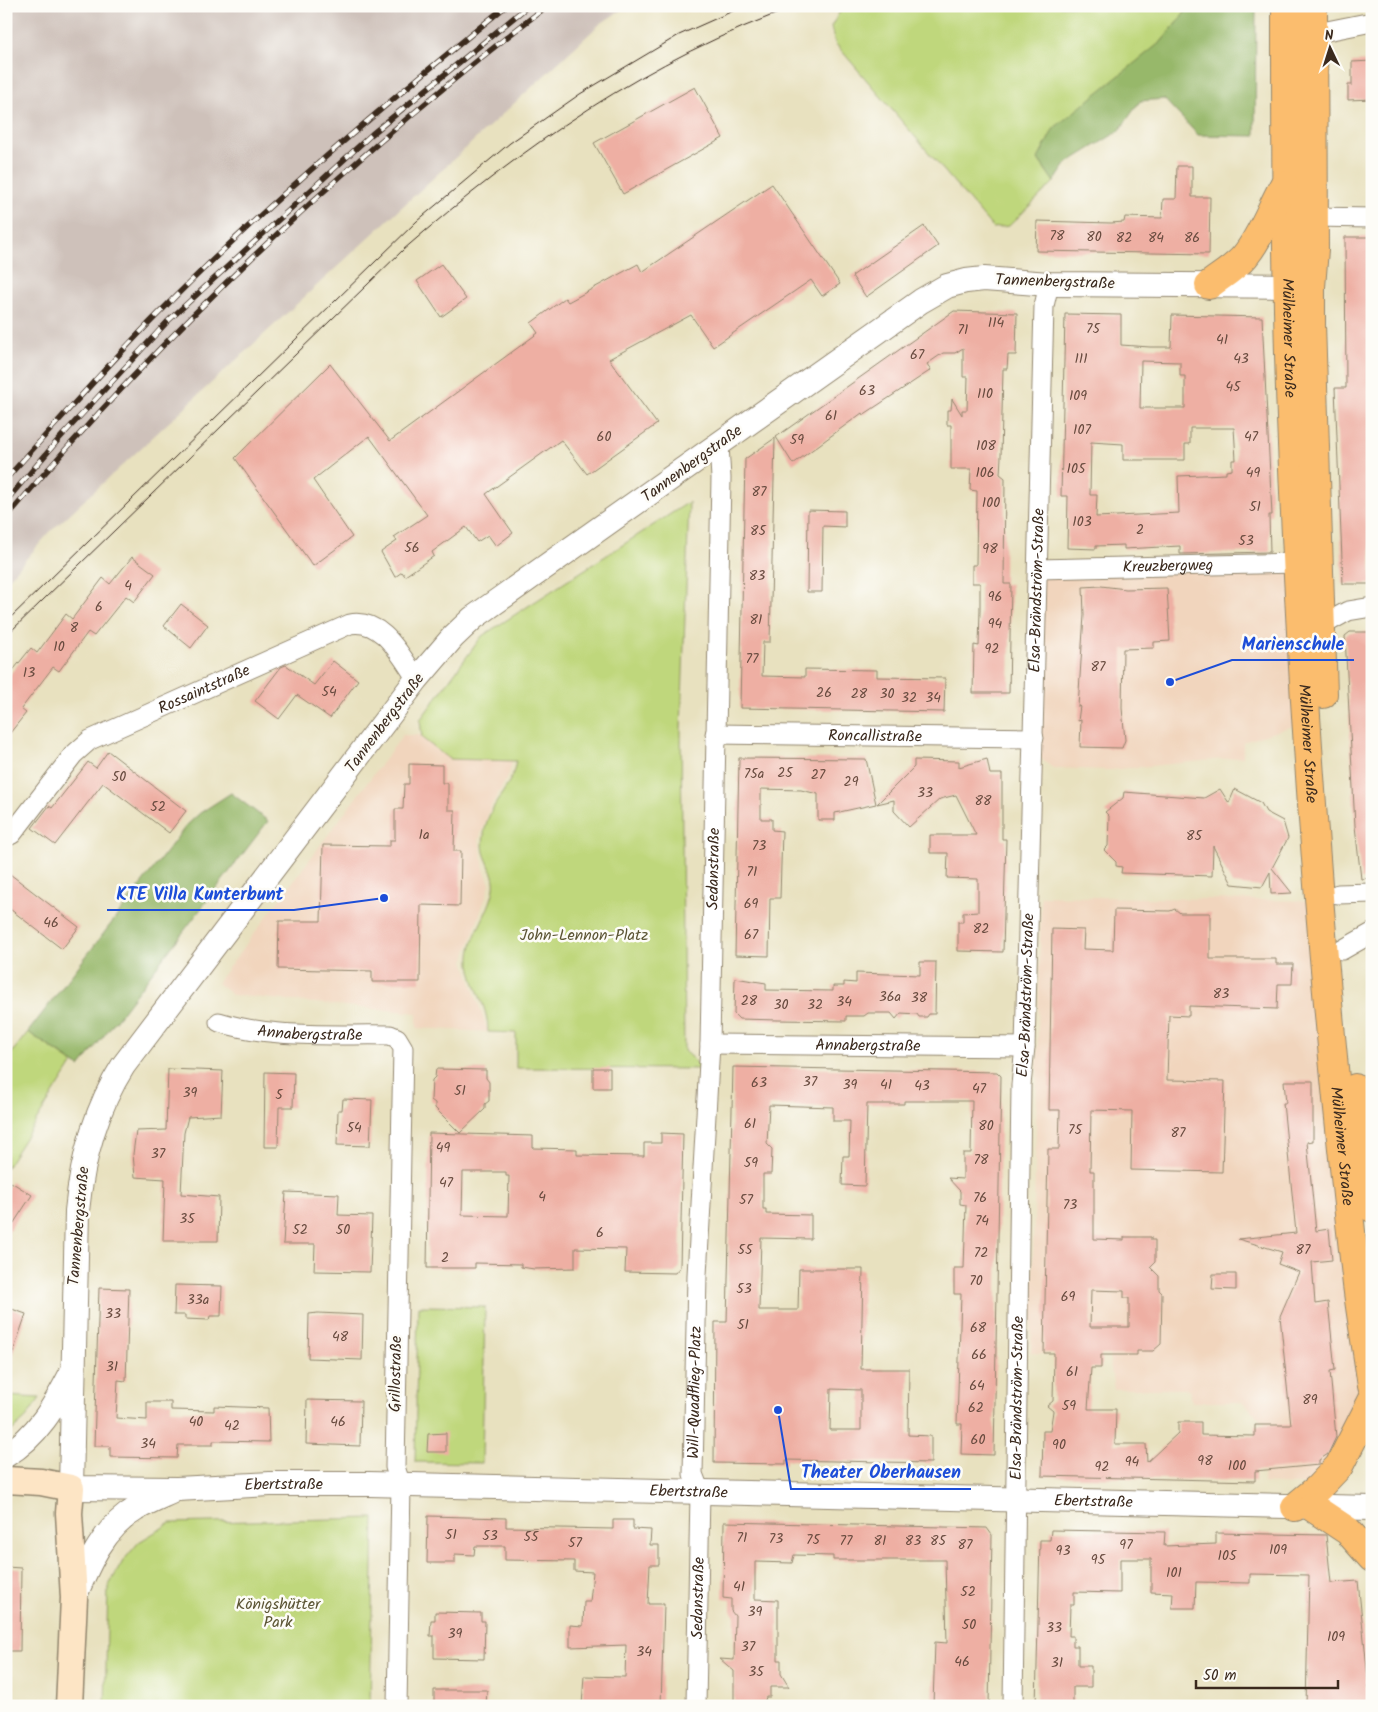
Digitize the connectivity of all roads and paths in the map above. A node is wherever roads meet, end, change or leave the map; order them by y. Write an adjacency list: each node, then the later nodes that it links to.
1 (1286, 6): 5 (main road, Mülheimer Straße)
2 (1313, 6): 4 (main road, Mülheimer Straße)
3 (1372, 22): 4 (street)
4 (1314, 35): 5 (street); 7 (main road, Mülheimer Straße)
5 (1286, 37): 6 (main road, Mülheimer Straße)
6 (1286, 181): 7 (main road); 10 (main road); 11 (main road, Mülheimer Straße)
7 (1314, 217): 8 (street); 11 (main road, Mülheimer Straße)
8 (1372, 218)
9 (1049, 284): 10 (street, Tannenbergstraße); 12 (street, Tannenbergstraße); 14 (street, Elsa-Brändström-Straße)
10 (1209, 285): 11 (street, Tannenbergstraße)
11 (1299, 286): 13 (main road, Mülheimer Straße); 16 (main road, Mülheimer Straße)
12 (719, 446): 17 (street, Tannenbergstraße); 18 (street, Sedanstraße)
13 (1297, 563): 14 (street, Kreuzbergweg); 33 (main road, Mülheimer Straße)
14 (1038, 569): 19 (street, Elsa-Brändström-Straße)
15 (1372, 607): 16 (street)
16 (1321, 626): 21 (main road, Mülheimer Straße)
17 (417, 679): 20 (street, Rossaintstraße); 32 (street, Tannenbergstraße)
18 (715, 734): 19 (street, Roncallistraße); 27 (street, Sedanstraße)
19 (1034, 738): 28 (street, Elsa-Brändström-Straße)
20 (6, 837)
21 (1338, 894): 22 (street); 24 (main road, Mülheimer Straße)
22 (1372, 894)
23 (1372, 933): 24 (street)
24 (1342, 950): 29 (main road, Mülheimer Straße)
25 (219, 1022): 26 (street, Annabergstraße)
26 (401, 1042): 38 (street, Grillostraße)
27 (710, 1044): 28 (street, Annabergstraße); 31 (street, Sedanstraße)
28 (1026, 1046): 41 (street, Elsa-Brändström-Straße)
29 (1371, 1203): 30 (main road, Mülheimer Straße)
30 (1372, 1208)
31 (697, 1292): 37 (street, Will-Quadflieg-Platz)
32 (72, 1372): 35 (street); 39 (street, Tannenbergstraße)
33 (1372, 1386)
34 (1372, 1401): 42 (main road)
35 (6, 1455)
36 (6, 1480): 39 (main road, Ebertstraße)
37 (696, 1483): 38 (street, Ebertstraße); 41 (street, Ebertstraße); 48 (street, Sedanstraße)
38 (401, 1485): 40 (street, Ebertstraße); 47 (street, Grillostraße)
39 (71, 1488): 40 (street, Ebertstraße); 45 (main road, Tannenbergstraße)
40 (178, 1489): 45 (street)
41 (1015, 1501): 42 (street, Ebertstraße); 49 (street, Elsa-Brändström-Straße)
42 (1304, 1507): 43 (street, Ebertstraße); 44 (main road)
43 (1372, 1508)
44 (1372, 1558)
45 (74, 1598): 46 (main road, Tannenbergstraße)
46 (69, 1706)
47 (397, 1706)
48 (696, 1706)
49 (1013, 1706)

